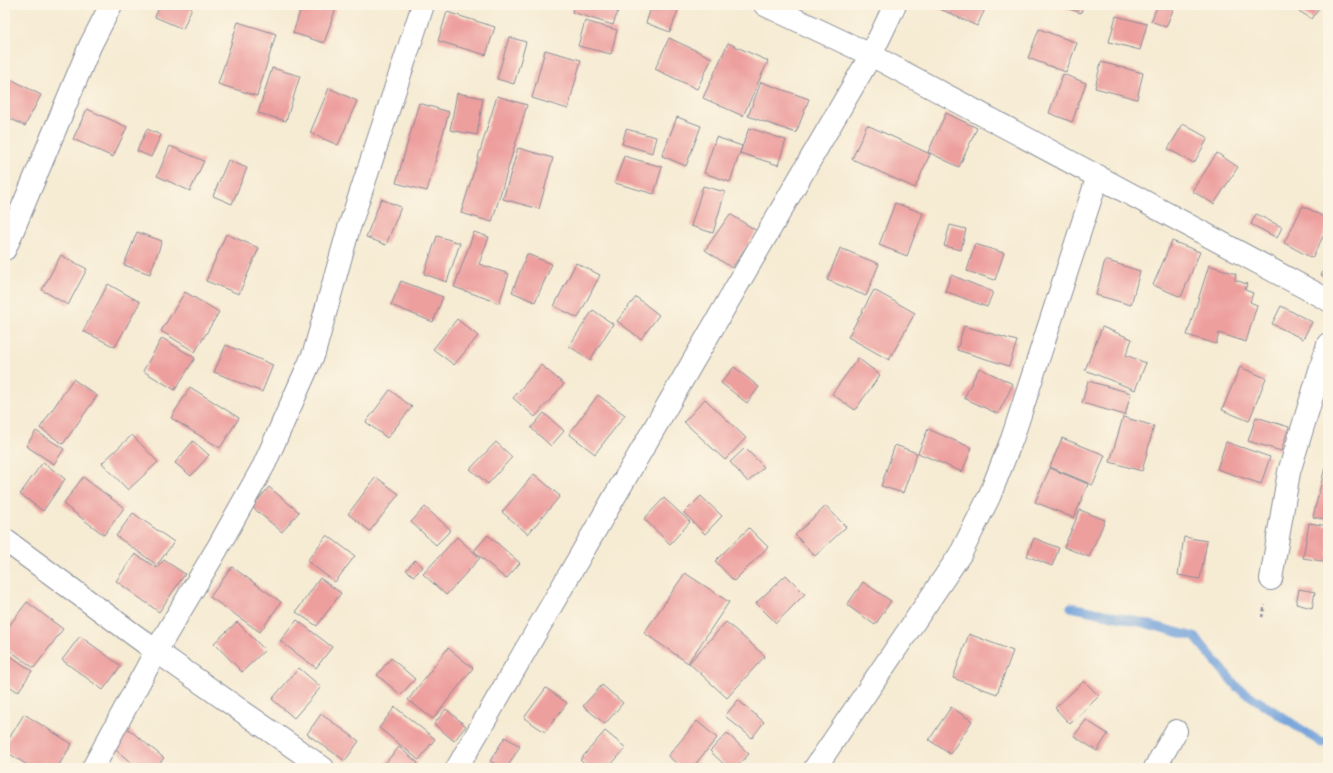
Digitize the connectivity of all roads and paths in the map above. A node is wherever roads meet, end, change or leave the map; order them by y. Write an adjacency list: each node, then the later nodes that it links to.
1 (111, 5): 7 (street)
2 (423, 5): 12 (street)
3 (766, 5): 5 (street)
4 (895, 5): 5 (street)
5 (871, 55): 6 (street); 16 (street)
6 (1098, 176): 8 (street); 17 (street)
7 (5, 249)
8 (1328, 300)
9 (1328, 344): 11 (street)
10 (5, 540): 12 (street)
11 (1271, 579)
12 (156, 650): 14 (street); 15 (street)
13 (1176, 731): 18 (street)
14 (93, 768)
15 (323, 768)
16 (457, 768)
17 (814, 768)
18 (1155, 768)

